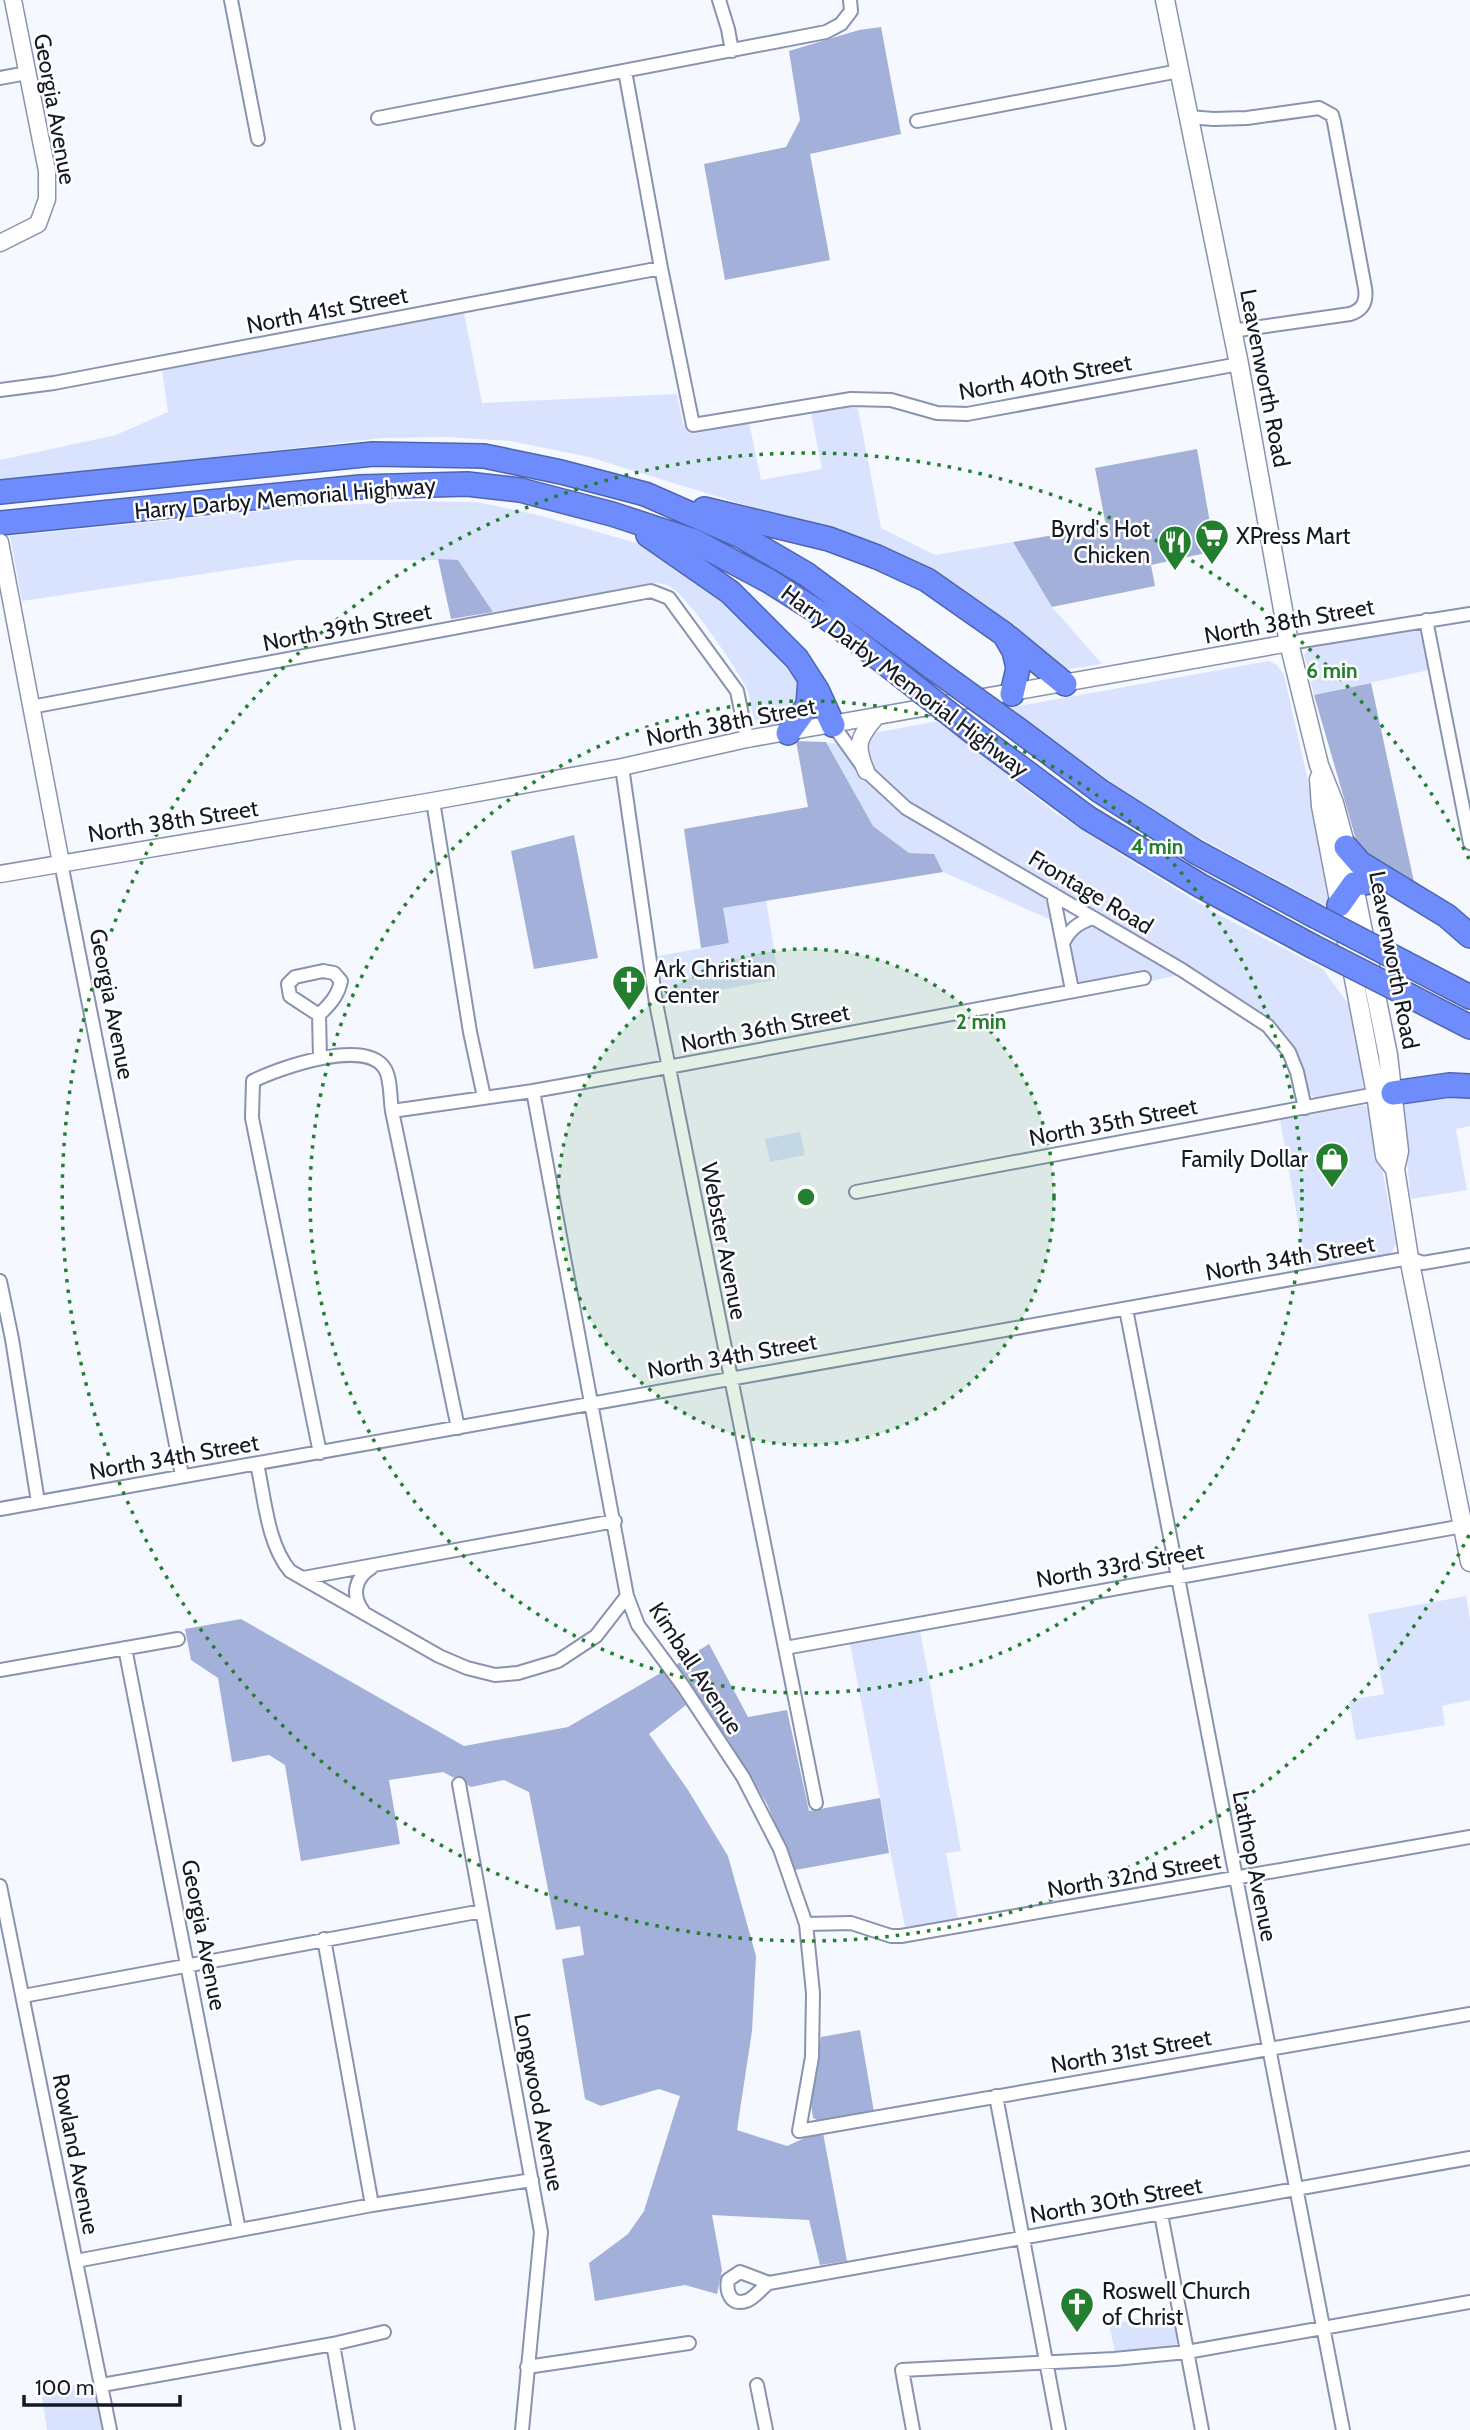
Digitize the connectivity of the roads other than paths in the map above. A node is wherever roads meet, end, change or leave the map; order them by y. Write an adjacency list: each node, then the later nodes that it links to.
1 (13, 0): 9 (street, Georgia Avenue)
2 (231, 0): 14 (street)
3 (719, 0): 6 (street)
4 (1165, 0): 8 (main road, Leavenworth Road)
5 (850, 5): 6 (street)
6 (732, 51): 7 (street)
7 (625, 71): 12 (street); 16 (street)
8 (1179, 71): 11 (main road, Leavenworth Road); 13 (street)
9 (27, 73): 10 (street); 15 (street, Georgia Avenue)
10 (0, 78)
11 (1189, 117): 17 (main road, Leavenworth Road); 17 (street)
12 (377, 118)
13 (917, 121)
14 (258, 139)
15 (0, 243)
16 (661, 268): 18 (street, North 40th Street); 19 (street, North 41st Street)
17 (1232, 331): 18 (main road, Leavenworth Road)
18 (1239, 364): 28 (main road, Leavenworth Road)
19 (0, 390)
20 (0, 492): 21 (highway, Harry Darby Memorial Highway)
21 (646, 494): 27 (highway); 54 (highway, Harry Darby Memorial Highway, bridge)
22 (612, 514): 23 (highway, Harry Darby Memorial Highway); 29 (highway); 56 (highway, Harry Darby Memorial Highway, bridge)
23 (0, 523)
24 (1, 549): 32 (street, Georgia Avenue)
25 (1470, 614): 26 (street, North 38th Street)
26 (1426, 621): 28 (street, North 38th Street); 41 (street)
27 (1004, 634): 30 (highway); 31 (highway)
28 (1289, 643): 30 (street, North 38th Street); 37 (main road, Leavenworth Road)
29 (810, 680): 34 (highway); 35 (highway)
30 (1065, 684): 31 (street, North 38th Street)
31 (1013, 694): 33 (street, North 38th Street)
32 (32, 707): 36 (street, North 39th Street); 43 (street, Georgia Avenue)
33 (875, 718): 34 (street, North 38th Street); 39 (street)
34 (833, 725): 35 (street, North 38th Street); 39 (street, Frontage Road)
35 (788, 733): 36 (street, North 38th Street)
36 (747, 739): 38 (street, North 38th Street)
37 (1319, 765): 42 (main road, Leavenworth Road); 48 (main road, Leavenworth Road)
38 (622, 767): 40 (street, North 38th Street); 58 (street, Webster Avenue)
39 (866, 771): 47 (street, Frontage Road)
40 (433, 801): 43 (street, North 38th Street); 62 (street)
41 (1470, 843)
42 (1346, 847): 45 (highway); 46 (main road, Leavenworth Road)
43 (61, 863): 44 (street, North 38th Street); 75 (street, Georgia Avenue)
44 (0, 874)
45 (1387, 880): 46 (highway); 50 (highway)
46 (1354, 884): 48 (highway); 61 (main road, Leavenworth Road)
47 (1053, 894): 49 (street, Frontage Road); 51 (street)
48 (1339, 905): 61 (main road, Leavenworth Road)
49 (1093, 918): 51 (street); 63 (street, Frontage Road)
50 (1470, 936)
51 (1063, 943): 53 (street)
52 (1144, 978): 53 (street, North 36th Street)
53 (1072, 990): 58 (street, North 36th Street)
54 (1470, 997)
55 (319, 1015): 57 (street)
56 (1470, 1027)
57 (320, 1057): 64 (street); 73 (street)
58 (668, 1068): 60 (street, North 36th Street); 70 (street, Webster Avenue)
59 (1470, 1086): 61 (highway)
60 (533, 1091): 62 (street, North 36th Street); 71 (street, Kimball Avenue)
61 (1385, 1094): 63 (street, North 35th Street); 67 (main road, Leavenworth Road)
62 (484, 1097): 64 (street, North 36th Street)
63 (1305, 1108): 65 (street, North 35th Street)
64 (392, 1111): 72 (street)
65 (856, 1192)
66 (1470, 1255): 67 (street, North 34th Street)
67 (1409, 1258): 69 (street, North 34th Street); 76 (main road, Leavenworth Road)
68 (0, 1281): 77 (street)
69 (1126, 1309): 70 (street, North 34th Street); 83 (street, Lathrop Avenue)
70 (730, 1377): 71 (street, North 34th Street); 89 (street, Webster Avenue)
71 (592, 1403): 72 (street, North 34th Street); 79 (street, Kimball Avenue)
72 (458, 1428): 73 (street, North 34th Street)
73 (320, 1453): 74 (street, North 34th Street)
74 (257, 1464): 75 (street, North 34th Street); 84 (street)
75 (182, 1475): 77 (street, North 34th Street)
76 (1463, 1495): 80 (main road, Leavenworth Road)
77 (38, 1502): 78 (street, North 34th Street)
78 (0, 1508)
79 (615, 1521): 82 (street); 85 (street, Kimball Avenue)
80 (1463, 1526): 81 (main road, Leavenworth Road); 83 (street, North 33rd Street)
81 (1470, 1562)
82 (374, 1566): 84 (street); 86 (street)
83 (1178, 1576): 89 (street, North 33rd Street); 94 (street, Lathrop Avenue)
84 (303, 1578): 86 (street)
85 (628, 1596): 86 (street); 97 (street, Kimball Avenue)
86 (365, 1614)
87 (178, 1639): 88 (street)
88 (125, 1648): 90 (street); 99 (street, Georgia Avenue)
89 (785, 1648): 92 (street, Webster Avenue)
90 (0, 1670)
91 (459, 1784): 96 (street, Longwood Avenue)
92 (816, 1804)
93 (1470, 1837): 94 (street, North 32nd Street)
94 (1236, 1878): 97 (street, North 32nd Street); 102 (street, Lathrop Avenue)
95 (0, 1886): 100 (street, Rowland Avenue)
96 (482, 1911): 98 (street); 106 (street, Longwood Avenue)
97 (806, 1924): 104 (street, Kimball Avenue)
98 (324, 1939): 99 (street); 108 (street)
99 (187, 1966): 100 (street); 110 (street, Georgia Avenue)
100 (23, 1996): 112 (street, Rowland Avenue)
101 (1470, 2014): 102 (street, North 31st Street)
102 (1268, 2049): 103 (street, North 31st Street); 107 (street, Lathrop Avenue)
103 (996, 2096): 104 (street, North 31st Street); 111 (street)
104 (799, 2131)
105 (1470, 2158): 107 (street, North 30th Street)
106 (532, 2180): 108 (street); 121 (street, Longwood Avenue)
107 (1296, 2189): 109 (street, North 30th Street); 115 (street, Lathrop Avenue)
108 (372, 2205): 110 (street)
109 (1161, 2214): 111 (street, North 30th Street); 119 (street)
110 (239, 2231): 112 (street)
111 (1022, 2238): 113 (street, North 30th Street); 120 (street)
112 (76, 2262): 122 (street, Rowland Avenue)
113 (769, 2283)
114 (1470, 2302): 115 (street)
115 (1323, 2328): 119 (street); 131 (street, Lathrop Avenue)
116 (384, 2332): 118 (street)
117 (689, 2343): 121 (street)
118 (333, 2344): 122 (street); 125 (street)
119 (1187, 2352): 120 (street); 130 (street)
120 (1045, 2363): 128 (street); 129 (street)
121 (527, 2367): 126 (street, Longwood Avenue)
122 (102, 2385): 124 (street, Rowland Avenue)
123 (757, 2385): 127 (street)
124 (110, 2430)
125 (348, 2430)
126 (522, 2430)
127 (766, 2430)
128 (913, 2430)
129 (1059, 2430)
130 (1202, 2430)
131 (1343, 2430)

